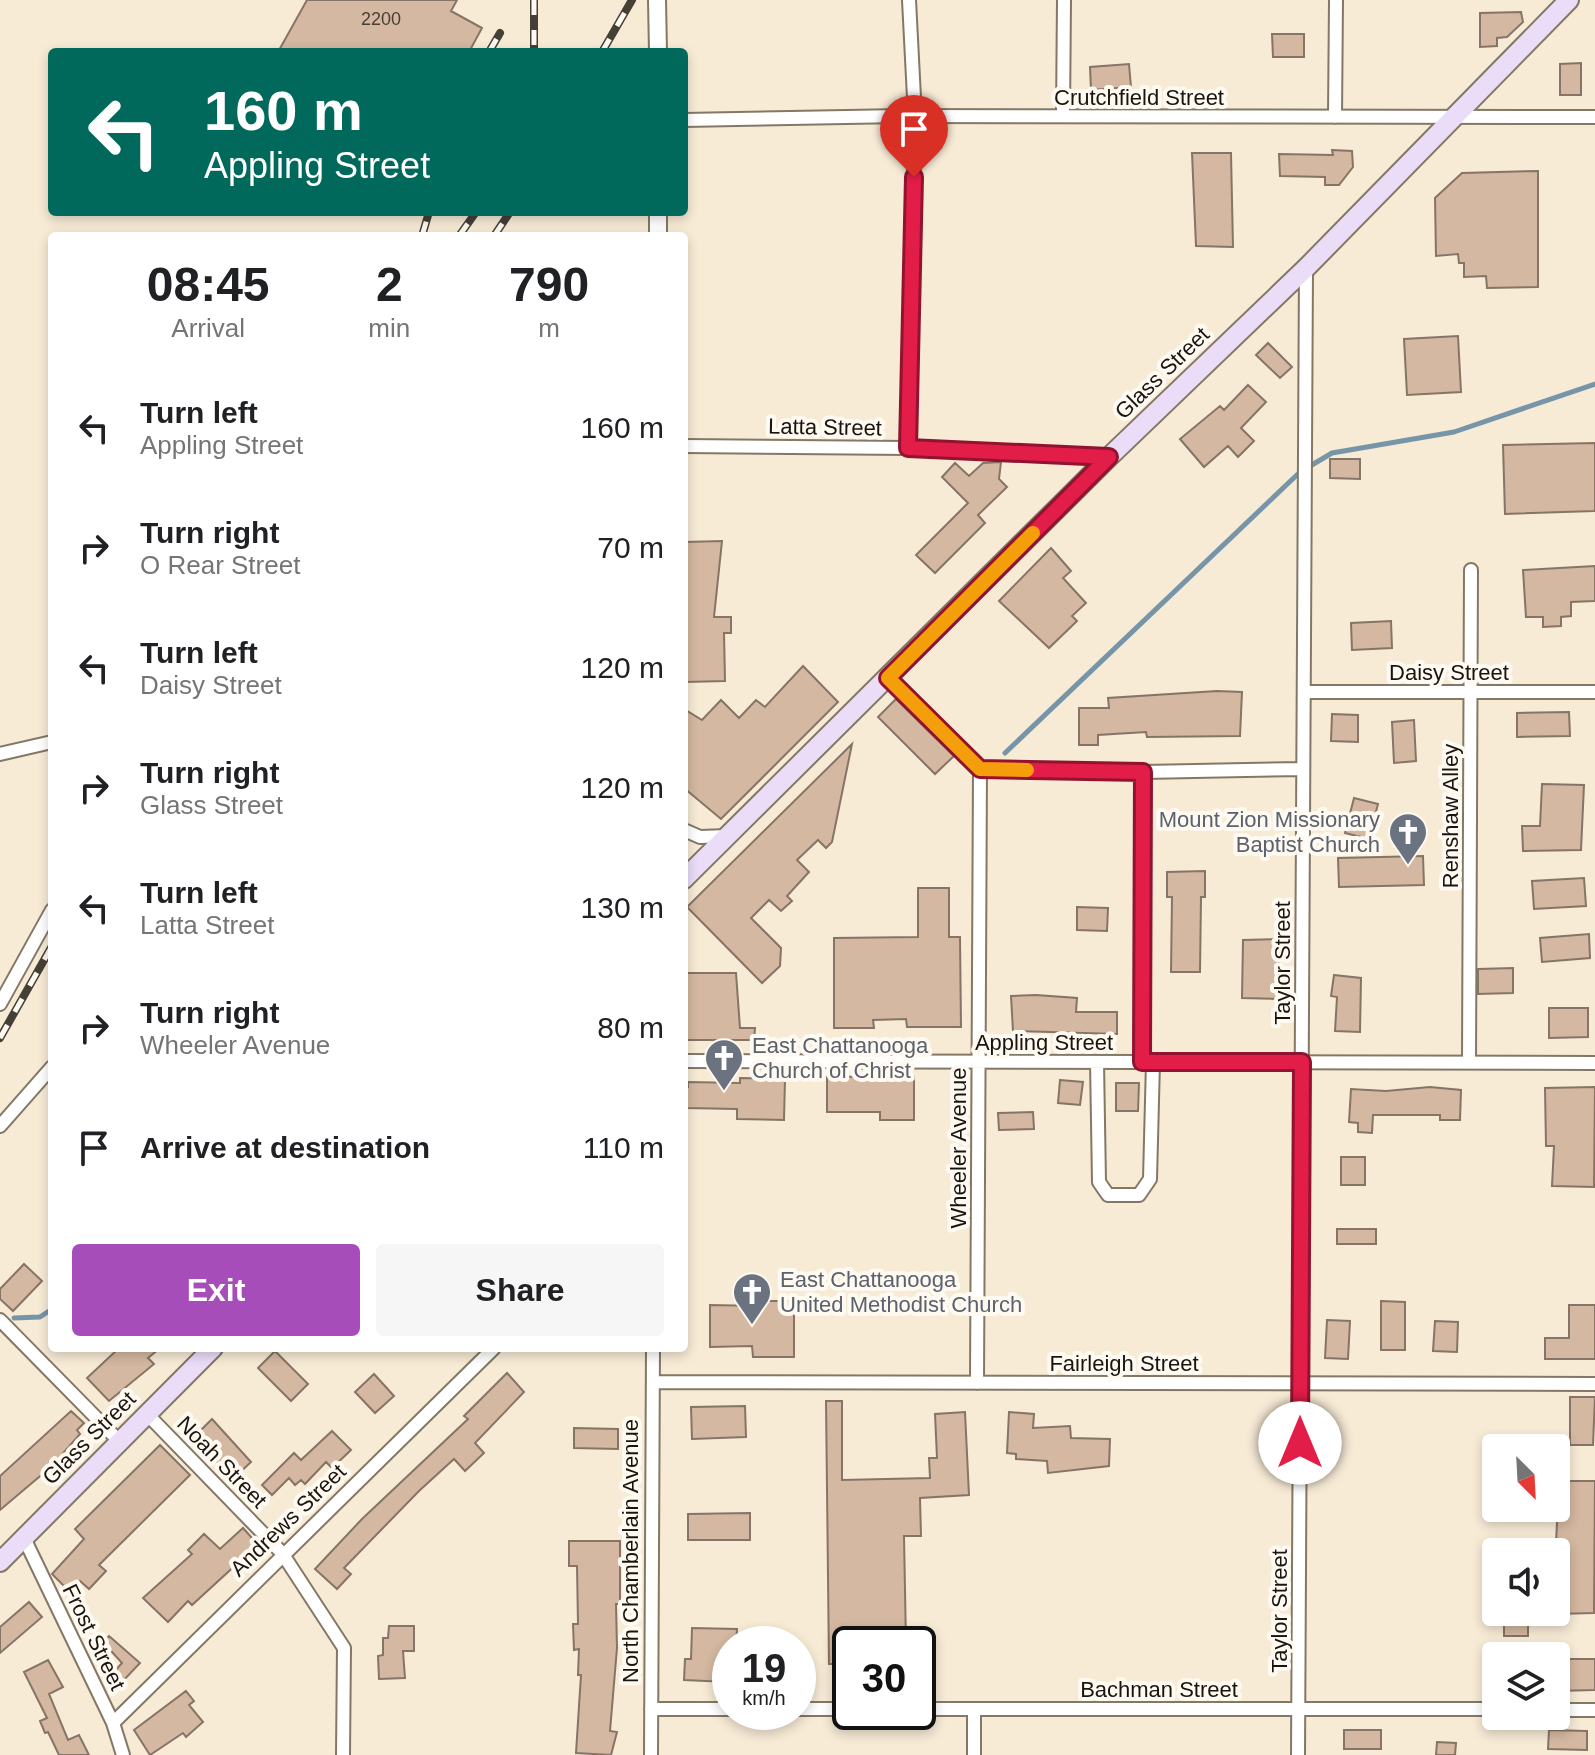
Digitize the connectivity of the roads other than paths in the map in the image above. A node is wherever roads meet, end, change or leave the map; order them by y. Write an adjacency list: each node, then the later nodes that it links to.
1 (657, 0): 6 (street)
2 (909, 0): 8 (street)
3 (1064, 0): 7 (street)
4 (1336, 0): 9 (street)
5 (1569, 0): 10 (main road, Glass Street)
6 (658, 48)
7 (1063, 116): 8 (street, Crutchfield Street); 9 (street, Crutchfield Street)
8 (915, 117): 12 (street, Crutchfield Street); 15 (street)
9 (1335, 117): 10 (street, Crutchfield Street)
10 (1450, 117): 11 (street, Crutchfield Street); 13 (main road, Glass Street)
11 (1595, 117)
12 (688, 120)
13 (1306, 268): 16 (main road, Glass Street); 19 (street, Taylor Street)
14 (688, 446): 15 (street, Latta Street)
15 (908, 448): 16 (street, Latta Street)
16 (1109, 457): 18 (main road, Glass Street)
17 (1471, 570): 20 (street, Renshaw Alley)
18 (888, 678): 24 (street); 28 (main road, Glass Street)
19 (1304, 692): 20 (street, Daisy Street); 25 (street, Taylor Street)
20 (1471, 692): 21 (street, Daisy Street); 37 (street, Renshaw Alley)
21 (1595, 692)
22 (48, 743): 23 (street)
23 (0, 754)
24 (980, 769): 26 (street); 33 (street, Wheeler Avenue)
25 (1303, 769): 26 (street); 36 (street, Taylor Street)
26 (1143, 772): 35 (street)
27 (688, 832): 28 (street)
28 (728, 836): 29 (main road, Glass Street)
29 (688, 875)
30 (48, 917): 31 (street)
31 (0, 1004)
32 (688, 1061): 33 (street, Appling Street)
33 (979, 1062): 34 (street, Appling Street); 46 (street, Wheeler Avenue)
34 (1097, 1062): 35 (street, Appling Street); 35 (street)
35 (1147, 1062): 36 (street, Appling Street)
36 (1302, 1062): 37 (street, Appling Street); 47 (street, Taylor Street)
37 (1469, 1062): 38 (street, Appling Street)
38 (1595, 1063)
39 (48, 1072): 40 (street)
40 (0, 1126)
41 (0, 1320): 50 (street)
42 (209, 1352): 49 (main road, Glass Street)
43 (490, 1352): 52 (street, Andrews Street)
44 (653, 1352): 45 (street, North Chamberlain Avenue)
45 (653, 1382): 46 (street, Fairleigh Street); 54 (street, North Chamberlain Avenue)
46 (977, 1383): 47 (street, Fairleigh Street)
47 (1300, 1383): 48 (street, Fairleigh Street); 59 (street, Taylor Street)
48 (1595, 1384)
49 (147, 1414): 50 (main road, Glass Street); 52 (street, Noah Street)
50 (119, 1441): 51 (main road, Glass Street)
51 (24, 1538): 53 (main road, Glass Street); 62 (street, Frost Street)
52 (282, 1553): 62 (street, Andrews Street); 64 (street, Noah Street)
53 (0, 1562)
54 (651, 1709): 55 (street); 65 (street, North Chamberlain Avenue)
55 (712, 1709)
56 (936, 1709): 57 (street, Bachman Street)
57 (974, 1709): 59 (street, Bachman Street); 66 (street)
58 (1482, 1709): 59 (street, Bachman Street)
59 (1299, 1710): 67 (street, Taylor Street)
60 (1570, 1710): 61 (street)
61 (1595, 1710)
62 (113, 1723): 63 (street, Frost Street)
63 (123, 1755)
64 (343, 1755)
65 (651, 1755)
66 (974, 1755)
67 (1298, 1755)

